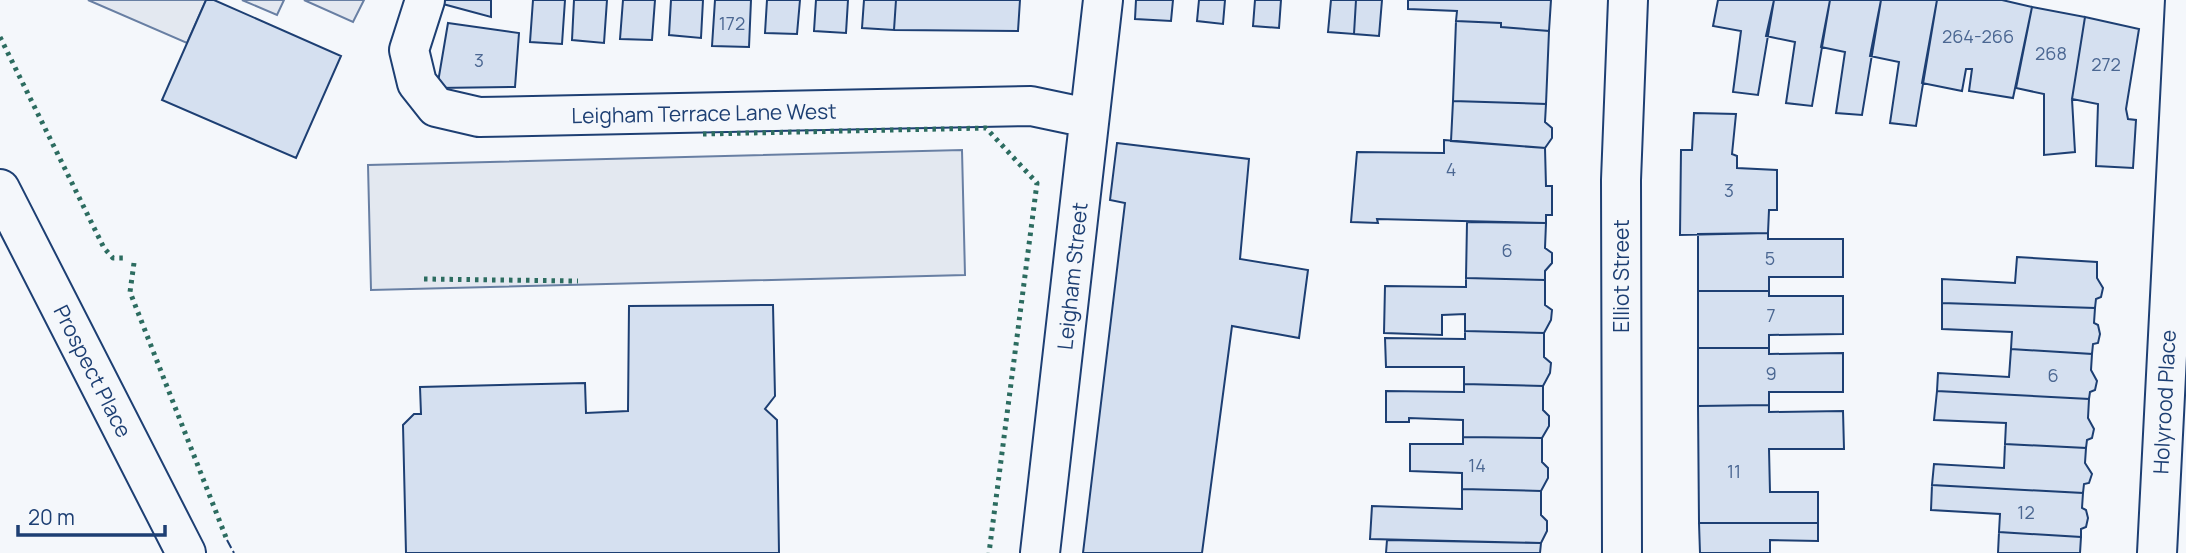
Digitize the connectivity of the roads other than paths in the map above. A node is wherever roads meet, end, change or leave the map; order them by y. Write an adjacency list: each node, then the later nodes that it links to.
1 (425, 0): 5 (street, Leigham Terrace Lane West)
2 (1103, 0): 5 (street, Leigham Street)
3 (1628, 0): 9 (street, Elliot Street)
4 (2185, 0): 10 (street, Holyrood Place)
5 (1088, 118): 8 (street, Leigham Street)
6 (0, 189): 7 (street, Prospect Place)
7 (186, 553)
8 (1040, 553)
9 (1622, 553)
10 (2157, 553)

